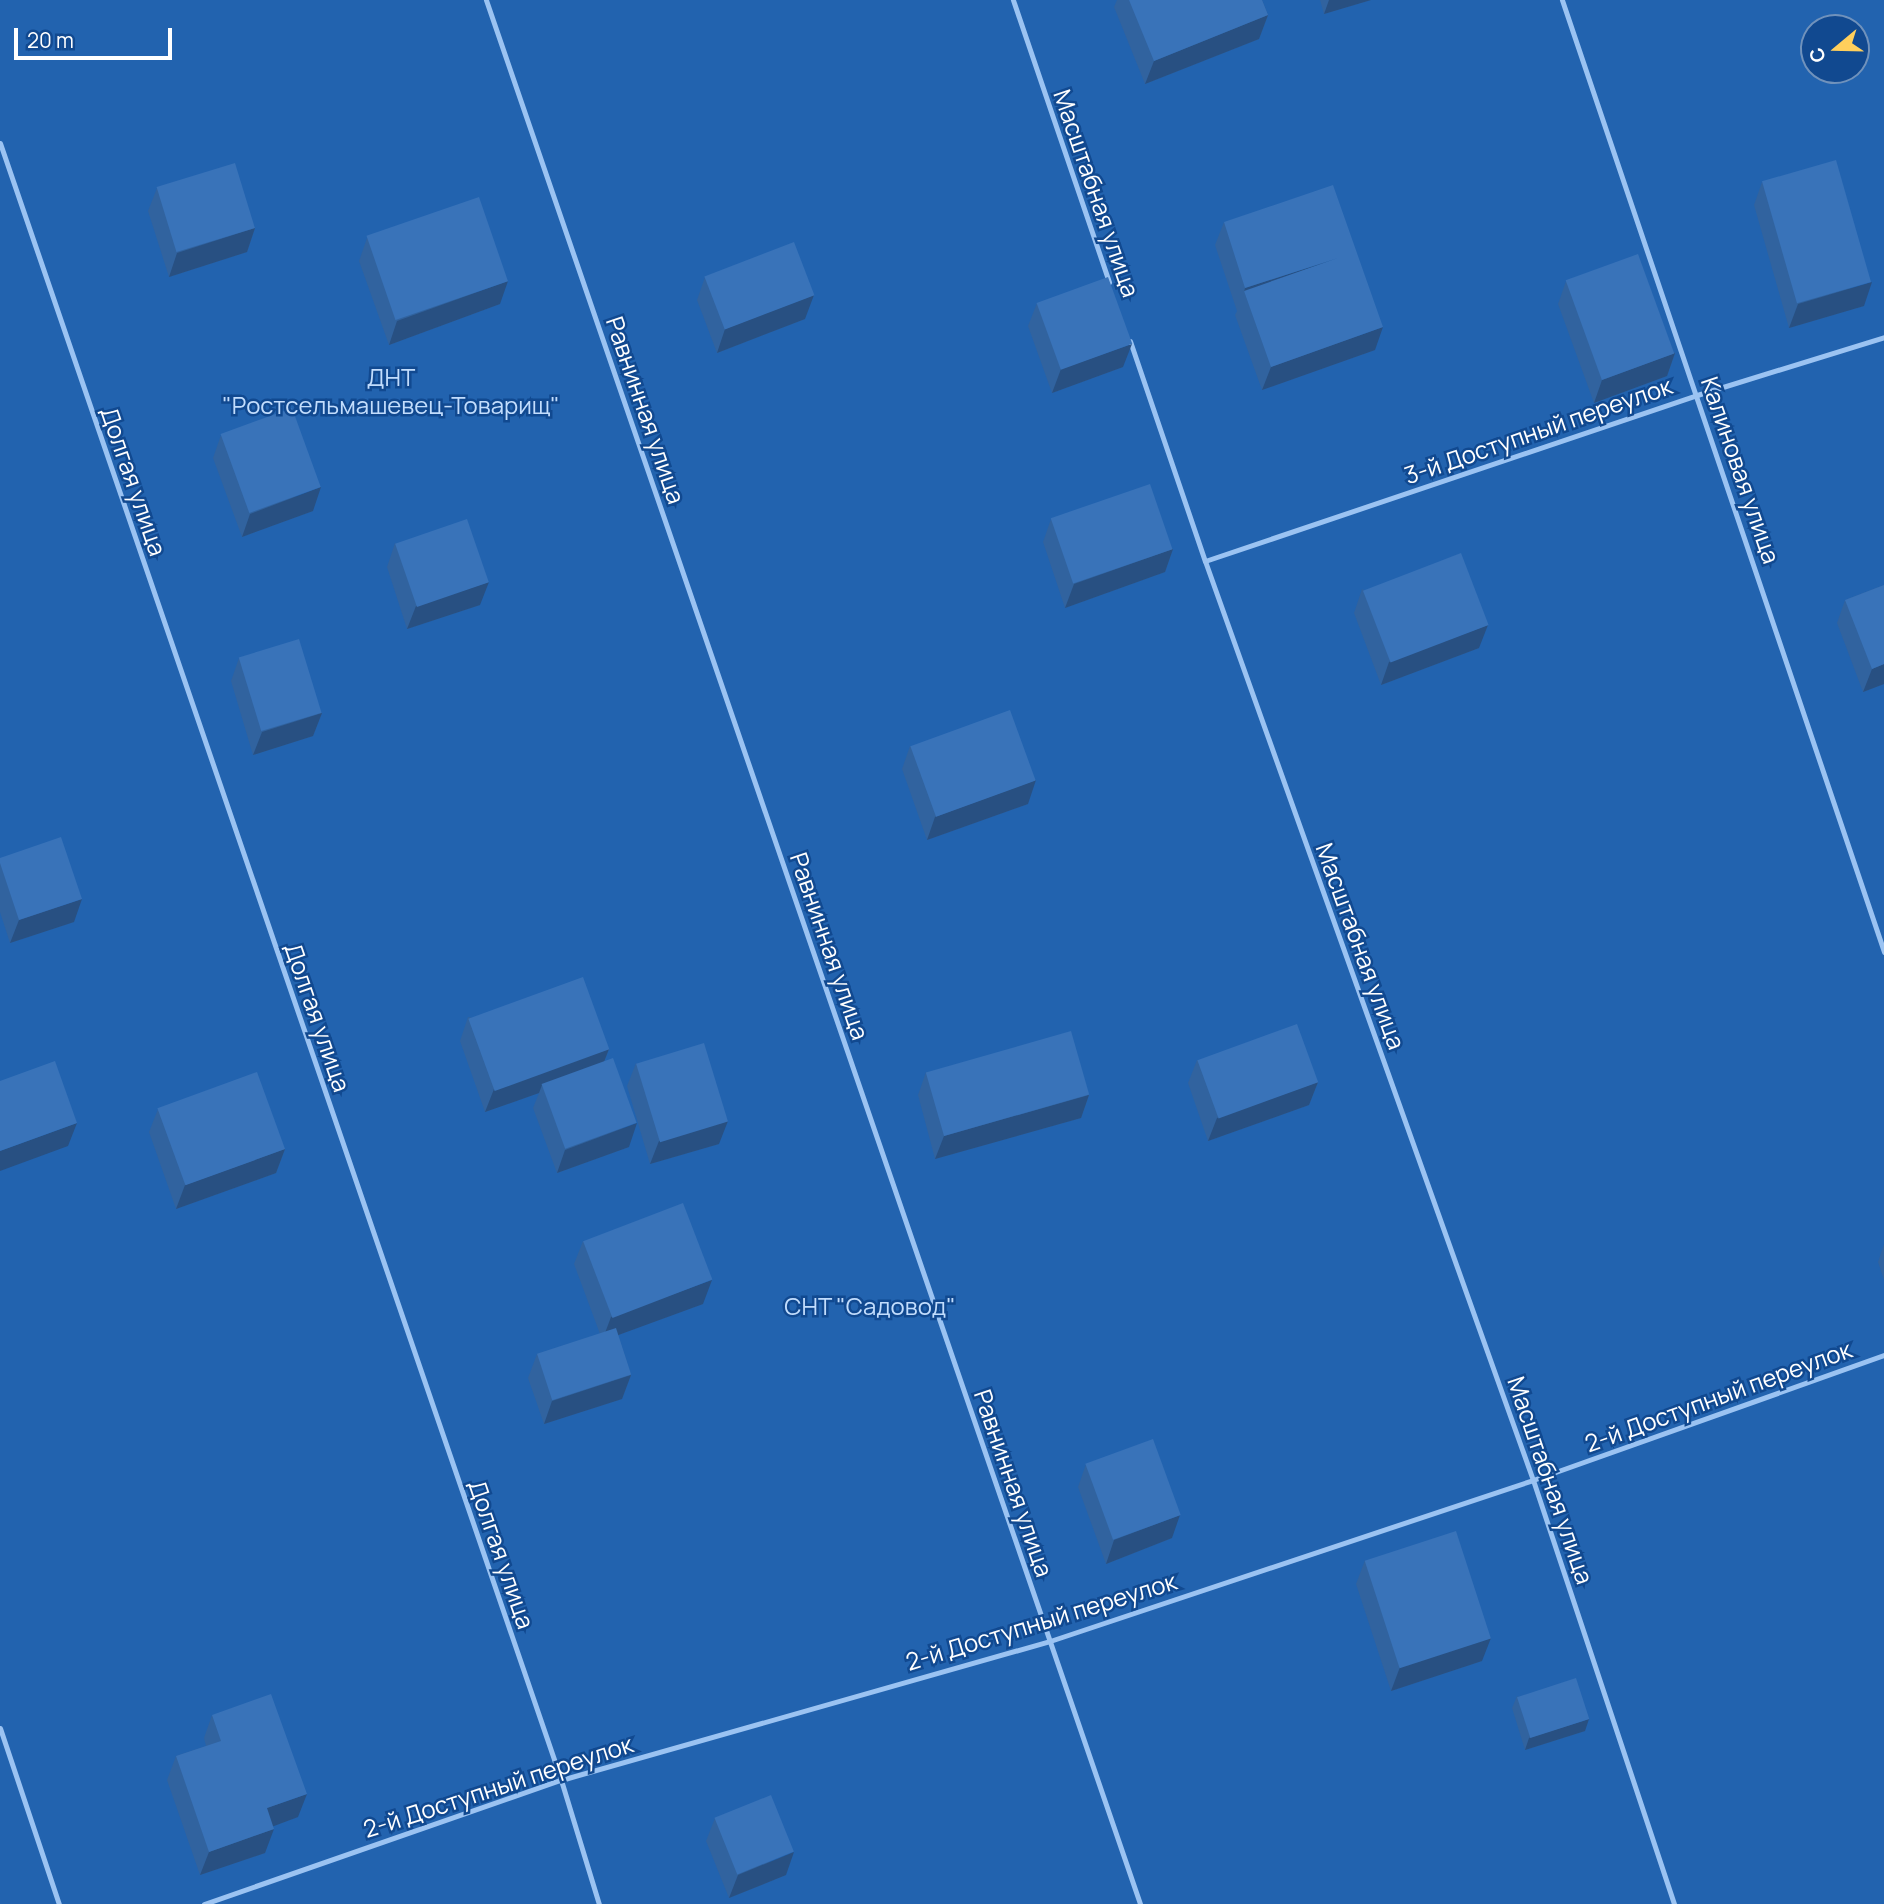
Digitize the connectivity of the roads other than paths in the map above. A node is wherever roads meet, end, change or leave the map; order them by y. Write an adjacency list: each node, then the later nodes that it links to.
1 (486, 0): 13 (lane, Равнинная улица)
2 (1013, 0): 5 (lane, Масштабная улица)
3 (1562, 0): 8 (lane, Калиновая улица)
4 (0, 143): 15 (lane, Долгая улица)
5 (1111, 287)
6 (1884, 337): 8 (lane, 3-й Доступный переулок)
7 (1129, 340): 9 (lane, Масштабная улица)
8 (1697, 395): 9 (lane, 3-й Доступный переулок); 10 (lane, Калиновая улица)
9 (1205, 561): 12 (lane, Масштабная улица)
10 (1884, 952)
11 (1884, 1355): 12 (lane, 2-й Доступный переулок)
12 (1533, 1480): 13 (lane, 2-й Доступный переулок); 20 (lane, Масштабная улица)
13 (1049, 1641): 15 (lane, 2-й Доступный переулок); 19 (lane, Равнинная улица)
14 (0, 1728): 16 (lane)
15 (561, 1780): 17 (lane, 2-й Доступный переулок); 18 (lane, Долгая улица)
16 (59, 1904)
17 (204, 1904)
18 (599, 1904)
19 (1140, 1904)
20 (1674, 1904)

